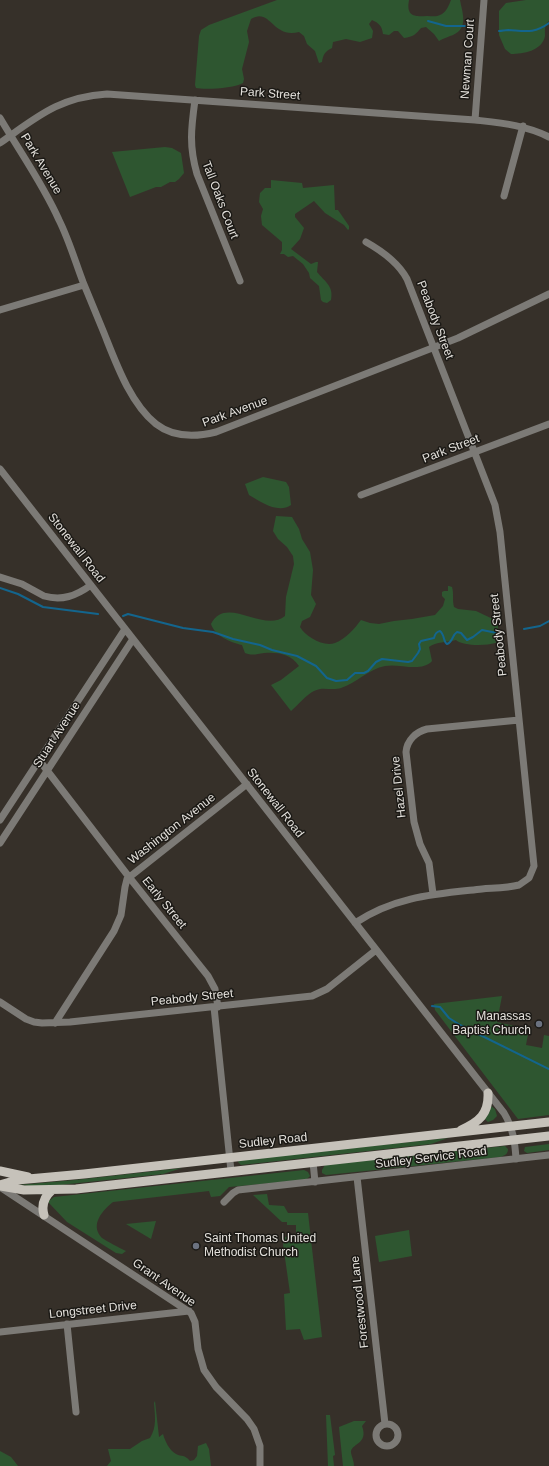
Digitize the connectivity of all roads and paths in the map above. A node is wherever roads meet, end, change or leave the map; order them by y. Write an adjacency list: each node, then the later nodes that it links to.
1 (484, 0): 4 (street, Newman Court)
2 (194, 100): 4 (street, Park Street); 6 (street, Park Street); 11 (street, Tall Oaks Court)
3 (0, 118): 6 (street, Park Avenue)
4 (475, 120): 5 (street, Park Street)
5 (523, 126): 7 (street, Park Street); 9 (street)
6 (11, 136): 8 (street, Park Street); 12 (street, Park Avenue)
7 (549, 137)
8 (0, 143)
9 (504, 196)
10 (366, 242): 15 (street, Peabody Street)
11 (240, 281)
12 (84, 285): 14 (street); 15 (street, Park Avenue)
13 (549, 294): 15 (street, Park Avenue)
14 (0, 310)
15 (434, 348): 17 (street, Peabody Street)
16 (549, 424): 17 (street, Park Street)
17 (475, 452): 19 (street, Park Street); 24 (street, Peabody Street)
18 (0, 469): 21 (street, Stonewall Road)
19 (361, 495)
20 (0, 577): 21 (street)
21 (91, 585): 22 (street, Stonewall Road)
22 (125, 629): 23 (street, Stonewall Road); 25 (street, Stuart Avenue)
23 (133, 639): 26 (street, Stuart Avenue); 27 (street, Stonewall Road)
24 (519, 720): 32 (street, Peabody Street); 32 (street, Hazel Drive)
25 (39, 760): 26 (street, Early Street); 28 (street, Stuart Avenue)
26 (47, 771): 29 (street, Stuart Avenue); 31 (street, Early Street)
27 (247, 784): 31 (street, Washington Avenue); 33 (street, Stonewall Road)
28 (0, 820): 29 (street)
29 (11, 827): 30 (street, Stuart Avenue)
30 (0, 843)
31 (129, 877): 36 (street, Early Street); 37 (street, Washington Avenue)
32 (434, 894): 33 (street, Peabody Street)
33 (355, 923): 34 (street, Stonewall Road)
34 (376, 950): 36 (street, Peabody Street); 38 (street, Stonewall Road)
35 (0, 1002): 37 (street, Peabody Street)
36 (216, 1007): 37 (street, Peabody Street); 45 (street, Early Street)
37 (55, 1023)
38 (488, 1093): 40 (street, Stonewall Road); 41 (main road)
39 (549, 1122): 40 (main road, Sudley Road)
40 (511, 1127): 41 (main road, Sudley Road); 43 (street, Stonewall Road)
41 (454, 1133): 45 (main road, Sudley Road)
42 (549, 1136): 43 (main road, Sudley Road)
43 (515, 1140): 46 (street, Stonewall Road); 47 (main road, Sudley Road)
44 (549, 1155): 46 (street, Sudley Service Road)
45 (230, 1158): 49 (street, Early Street); 51 (main road, Sudley Road)
46 (516, 1159): 50 (street, Sudley Service Road)
47 (313, 1162): 49 (main road, Sudley Road); 52 (street)
48 (0, 1171): 51 (main road)
49 (231, 1171): 54 (main road, Sudley Road)
50 (356, 1177): 52 (street, Sudley Service Road); 61 (street, Forestwood Lane)
51 (37, 1179): 53 (main road, Sudley Road)
52 (315, 1182): 55 (street, Sudley Service Road)
53 (0, 1186): 54 (main road, Sudley Road); 56 (street, Grant Avenue)
54 (52, 1190): 56 (main road)
55 (224, 1202)
56 (44, 1215): 57 (street, Grant Avenue)
57 (189, 1311): 58 (street, Longstreet Drive); 62 (street, Grant Avenue)
58 (67, 1324): 59 (street, Longstreet Drive); 60 (street)
59 (0, 1332)
60 (76, 1412)
61 (385, 1424)
62 (260, 1466)

